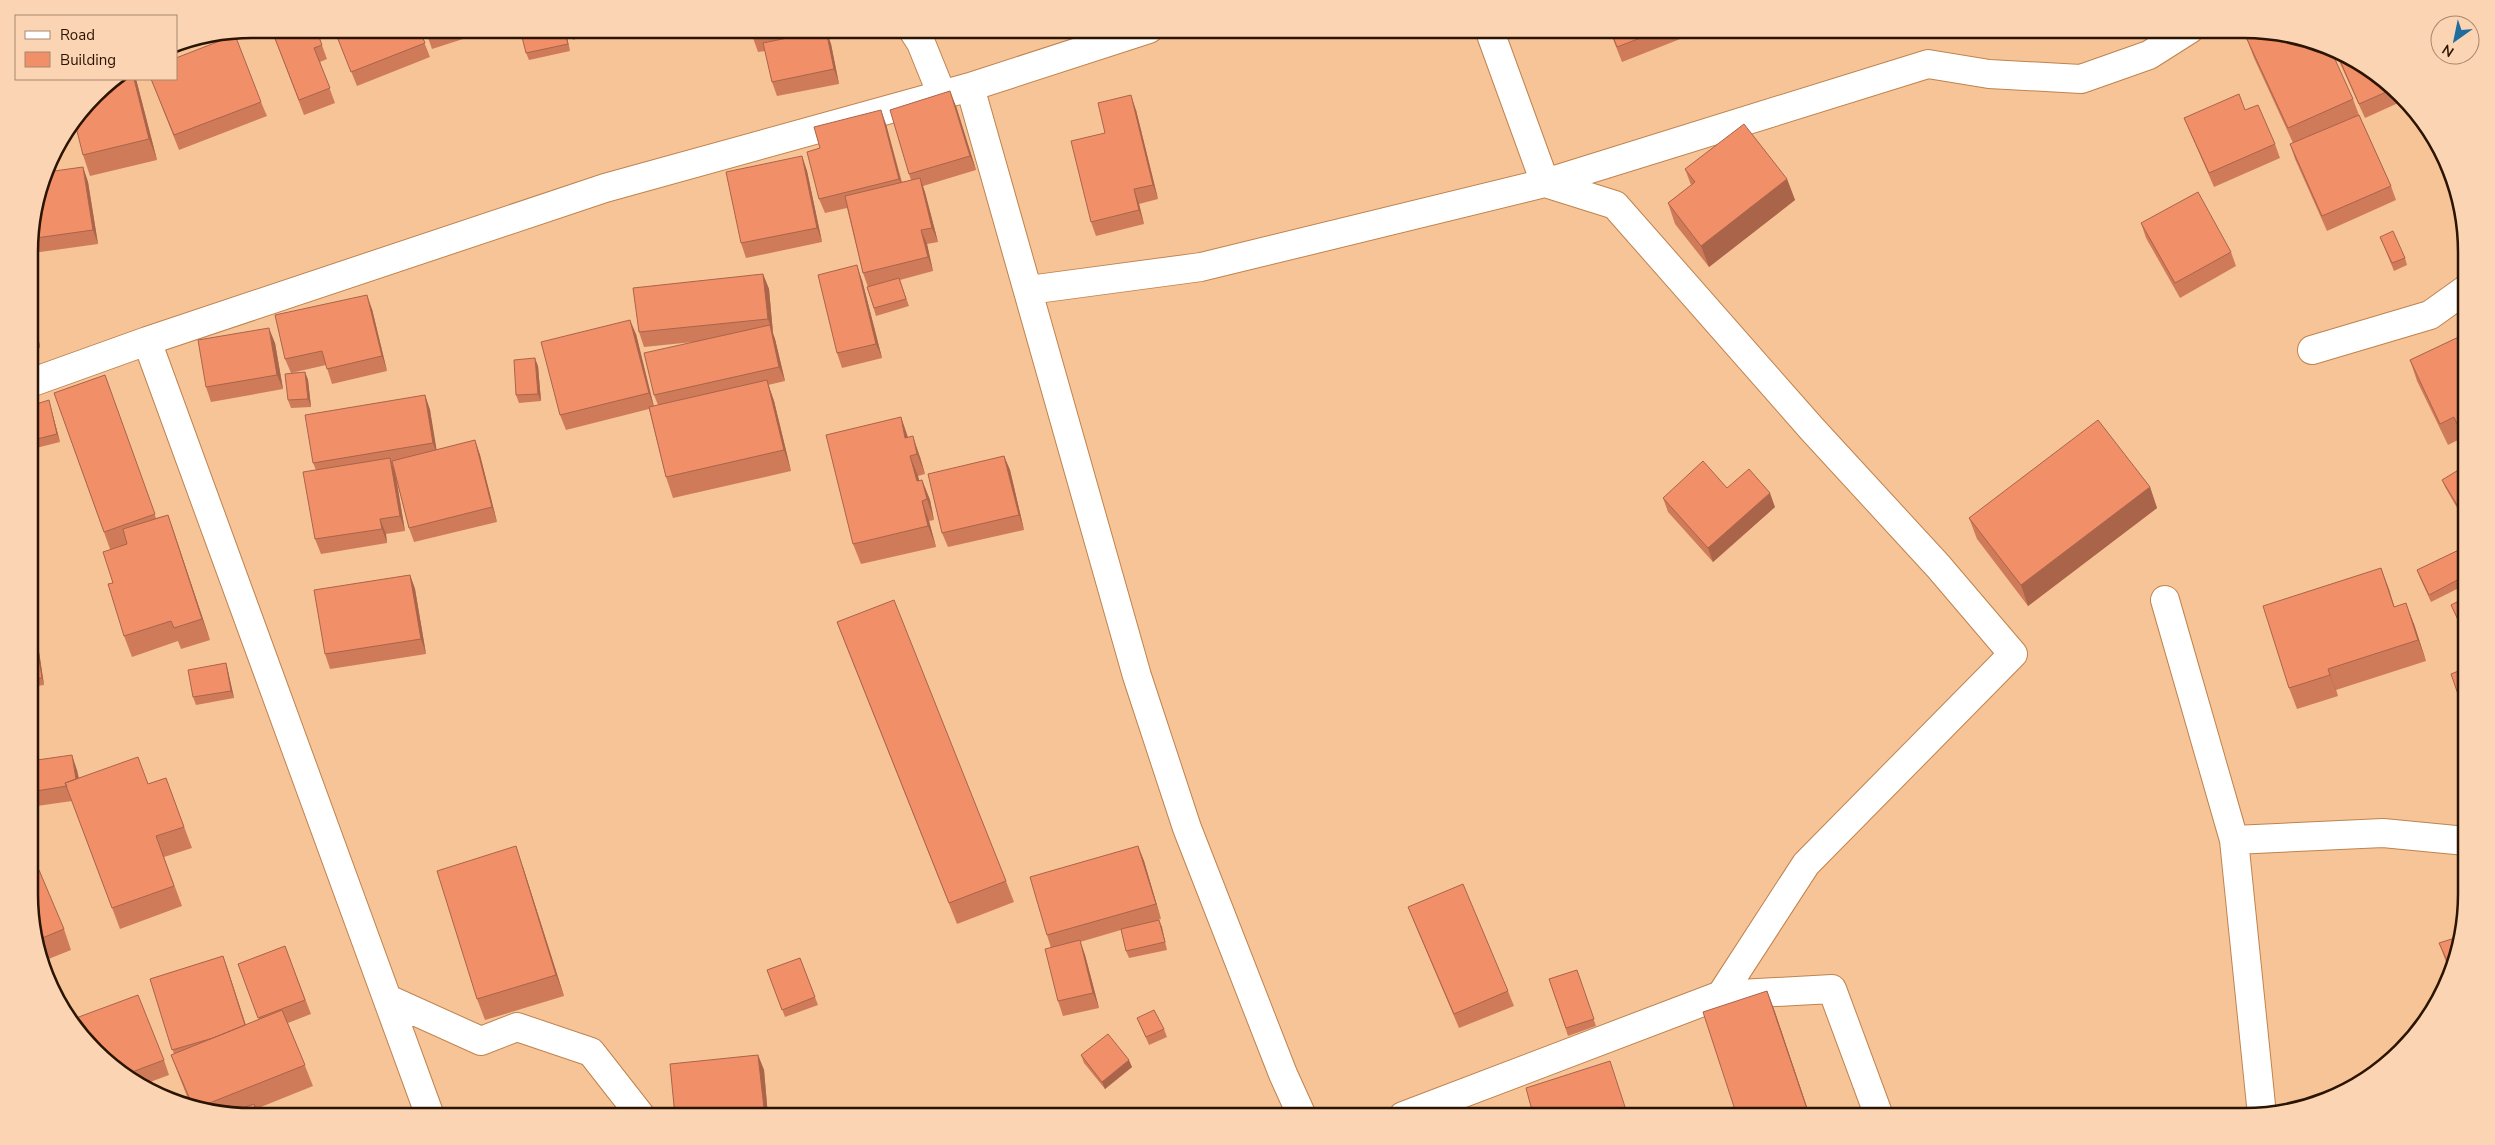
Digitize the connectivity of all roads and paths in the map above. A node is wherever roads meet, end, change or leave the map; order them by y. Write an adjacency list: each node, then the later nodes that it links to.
1 (917, 38): 6 (street)
2 (1121, 38): 5 (street)
3 (1493, 38): 7 (street)
4 (2176, 38): 7 (street)
5 (970, 87): 6 (street); 8 (street)
6 (942, 94): 10 (street)
7 (1545, 183): 8 (street); 16 (street)
8 (1029, 290): 21 (street)
9 (2458, 295): 11 (street)
10 (146, 341): 12 (street); 17 (street)
11 (2312, 350)
12 (38, 380)
13 (2165, 600): 14 (street)
14 (2234, 840): 15 (street); 18 (street)
15 (2458, 840)
16 (1721, 995): 22 (street); 23 (street)
17 (388, 999): 19 (street); 20 (street)
18 (2261, 1107)
19 (427, 1108)
20 (635, 1108)
21 (1298, 1108)
22 (1424, 1108)
23 (1876, 1108)

